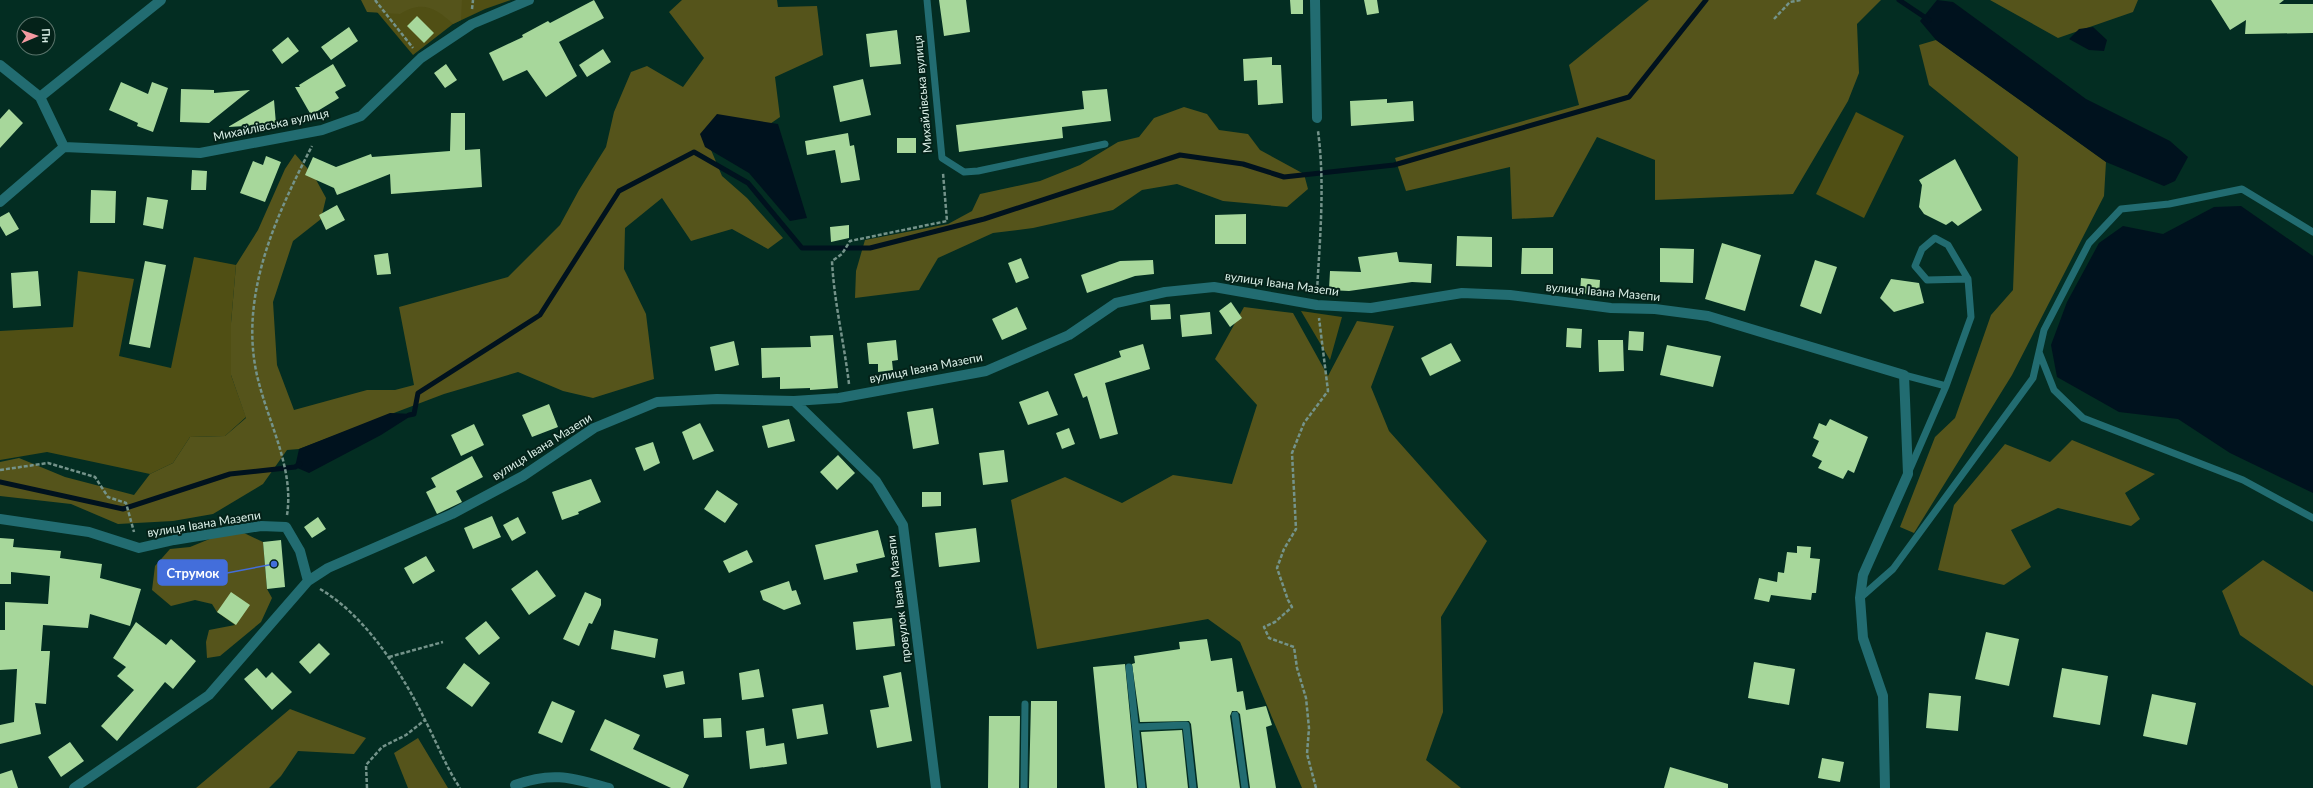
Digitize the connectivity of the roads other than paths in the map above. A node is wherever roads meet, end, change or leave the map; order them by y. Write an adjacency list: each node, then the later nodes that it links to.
1 (161, 0): 6 (street)
2 (529, 0): 9 (street, Михайлівська вулиця)
3 (927, 0): 8 (lane, Михайлівська вулиця)
4 (1316, 0): 7 (street)
5 (0, 65): 6 (street)
6 (40, 97): 9 (street)
7 (1317, 118)
8 (1105, 144)
9 (64, 147): 10 (street)
10 (0, 202)
11 (2313, 232): 13 (lane)
12 (1968, 279): 12 (lane); 15 (lane)
13 (2039, 352): 18 (lane); 21 (lane)
14 (1904, 375): 15 (lane); 16 (street, вулиця Івана Мазепи); 17 (street)
15 (1946, 386): 17 (lane)
16 (794, 401): 20 (street, вулиця Івана Мазепи); 29 (street, провулок Івана Мазепи)
17 (1908, 474): 21 (street)
18 (2313, 518)
19 (0, 519): 20 (street, вулиця Івана Мазепи)
20 (308, 581): 27 (street, вулиця Івана Мазепи)
21 (1860, 598): 34 (street)
22 (1129, 666): 25 (lane)
23 (1025, 704): 30 (lane)
24 (1235, 715): 33 (lane)
25 (1137, 727): 31 (lane); 32 (lane)
26 (515, 785): 28 (street)
27 (74, 788)
28 (609, 788)
29 (936, 788)
30 (1024, 788)
31 (1142, 788)
32 (1193, 788)
33 (1245, 788)
34 (1885, 788)

